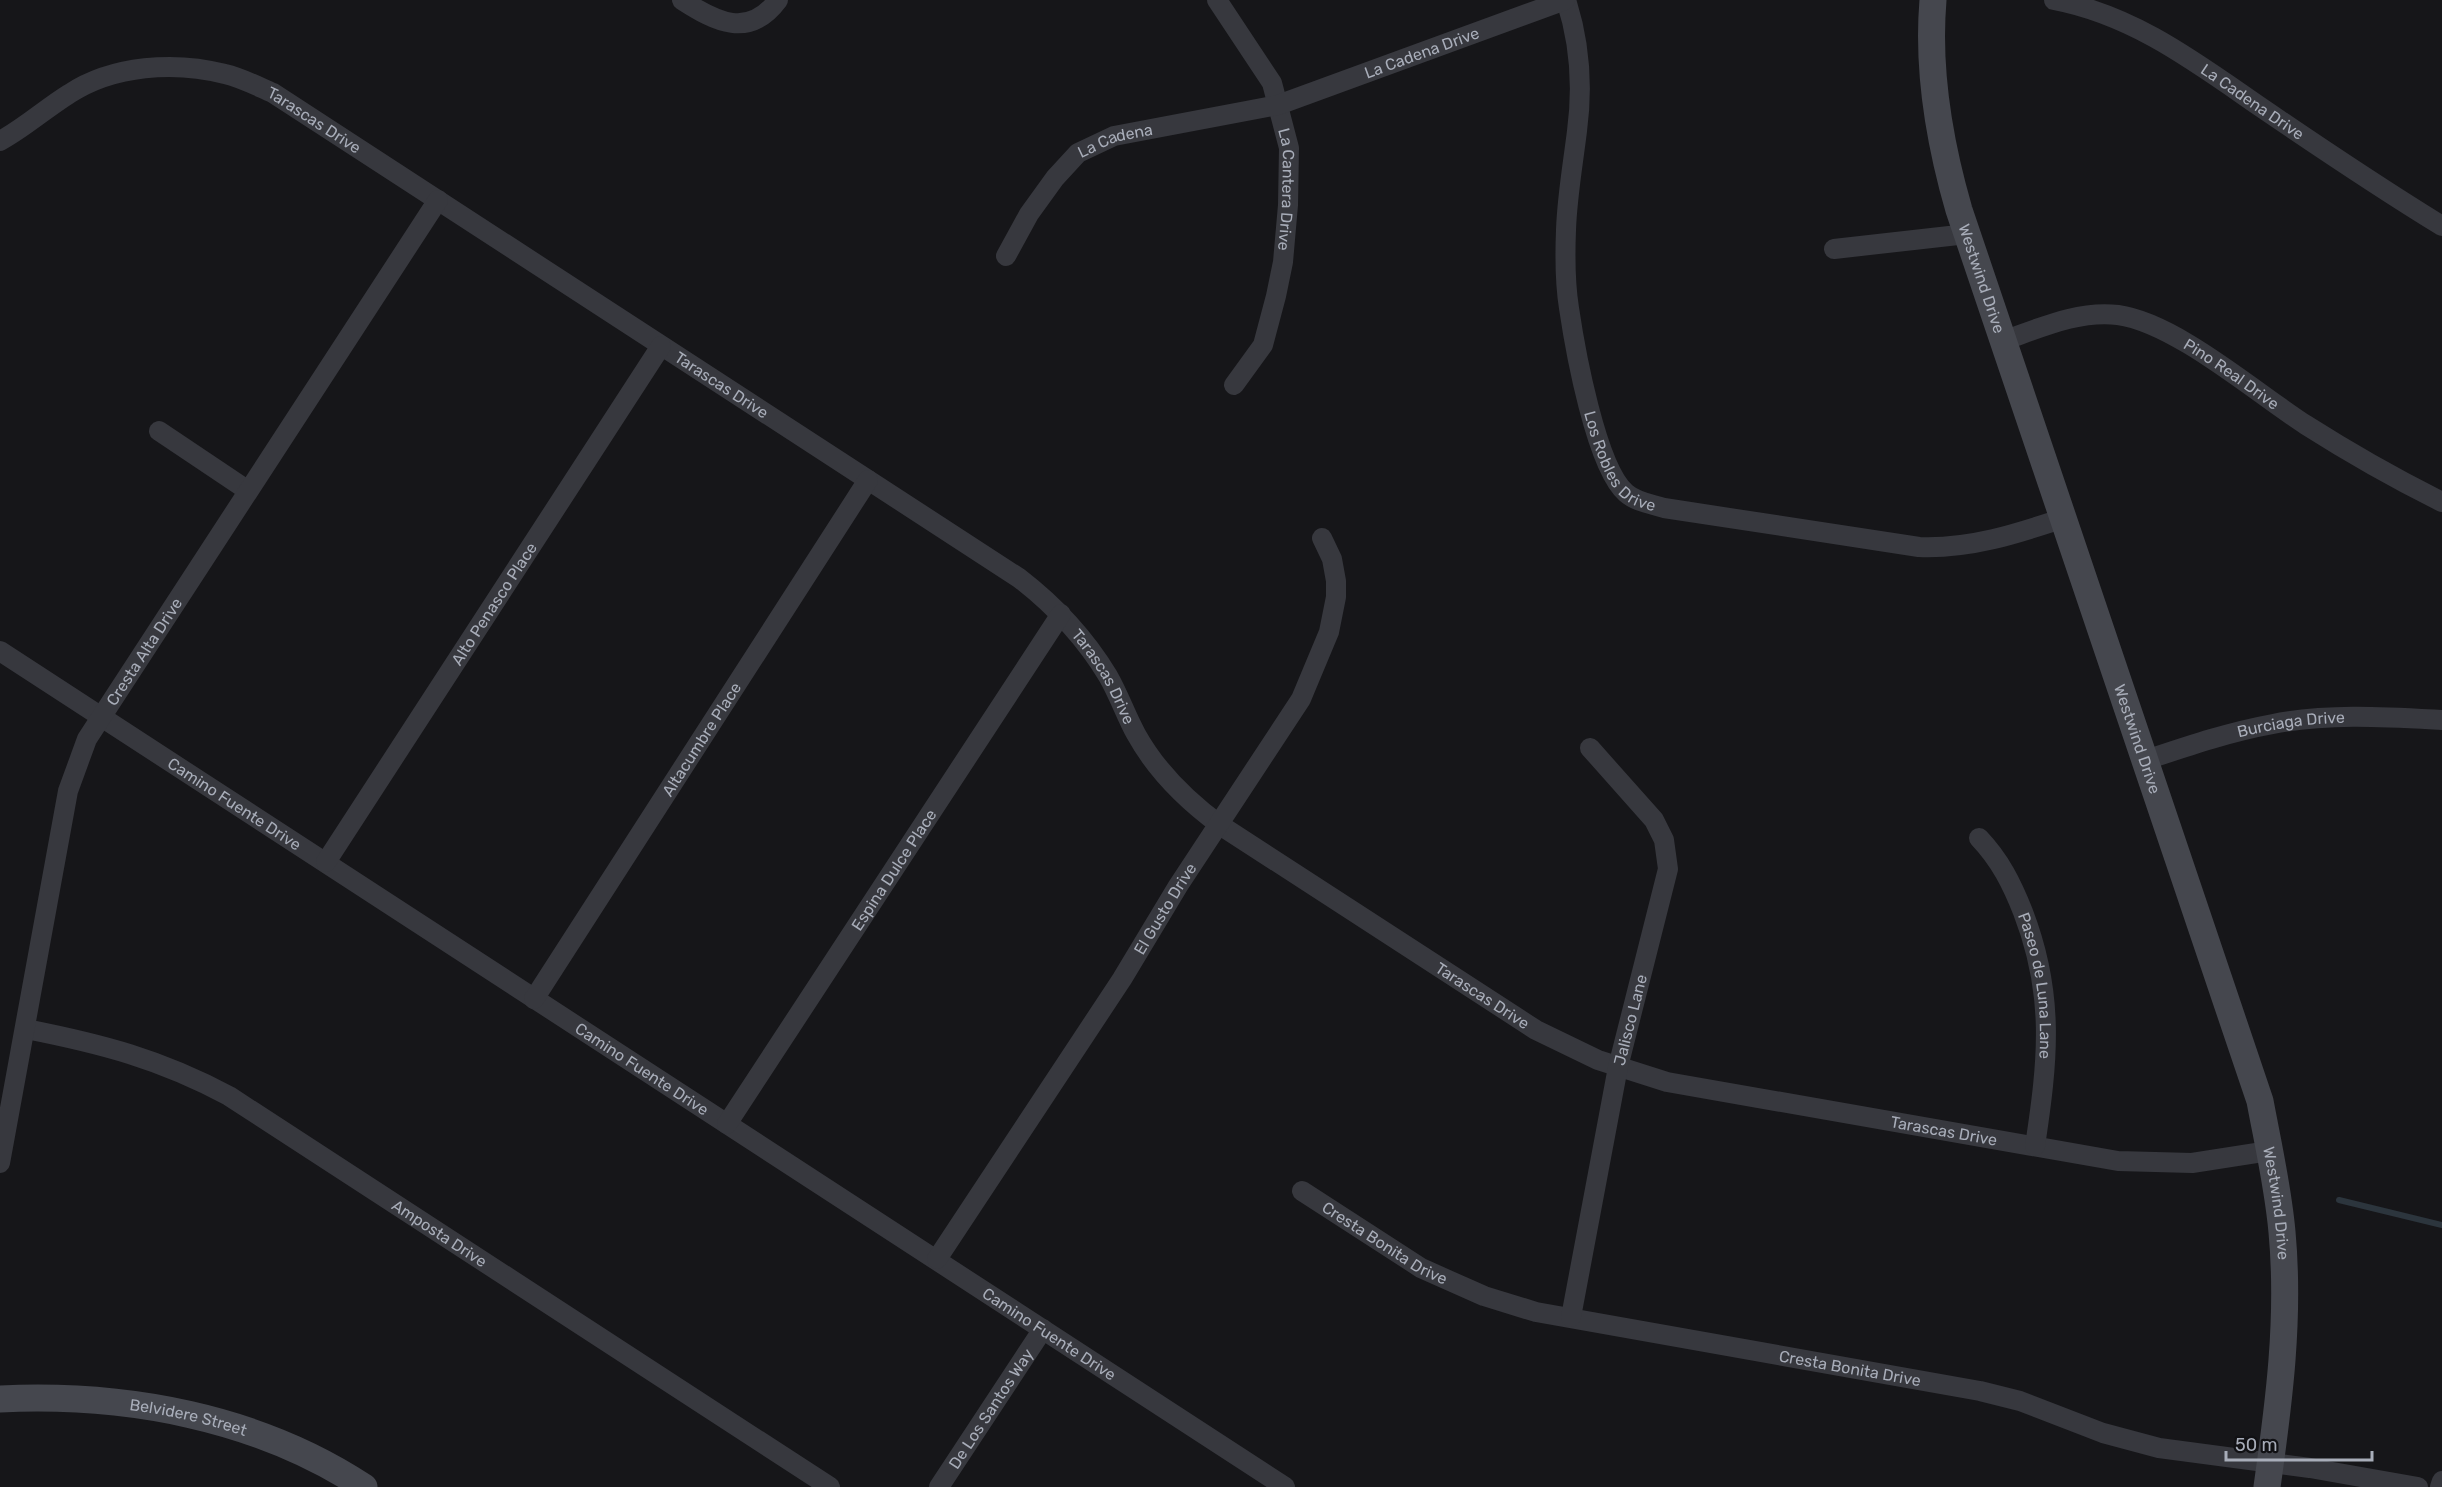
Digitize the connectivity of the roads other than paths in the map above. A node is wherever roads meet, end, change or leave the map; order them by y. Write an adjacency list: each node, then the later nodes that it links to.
1 (682, 0): 2 (street)
2 (778, 0)
3 (1216, 0): 7 (street, La Cantera Drive)
4 (1566, 0): 7 (street, La Cadena Drive); 21 (street, Los Robles Drive)
5 (1933, 0): 11 (main road, Westwind Drive)
6 (2054, 0): 10 (street, La Cadena Drive)
7 (1278, 105): 13 (street, La Cadena); 16 (street, La Cantera Drive)
8 (0, 141): 9 (street, Tarascas Drive)
9 (438, 200): 15 (street, Tarascas Drive); 19 (street, Cresta Alta Drive)
10 (2442, 226)
11 (1967, 234): 12 (street); 14 (main road, Westwind Drive)
12 (1834, 249)
13 (1006, 256)
14 (2003, 341): 20 (street, Pino Real Drive); 21 (main road, Westwind Drive)
15 (661, 346): 18 (street, Tarascas Drive); 31 (street, Alto Penasco Place)
16 (1234, 385)
17 (159, 431): 19 (street)
18 (868, 480): 23 (street, Tarascas Drive); 32 (street, Altacumbre Place)
19 (247, 490): 25 (street, Cresta Alta Drive)
20 (2442, 502)
21 (2064, 518): 28 (main road, Westwind Drive)
22 (1322, 538): 29 (street, El Gusto Drive)
23 (1061, 614): 29 (street, Tarascas Drive); 35 (street, Espina Dulce Place)
24 (0, 651): 25 (street, Camino Fuente Drive)
25 (101, 717): 31 (street, Camino Fuente Drive); 33 (street, Cresta Alta Drive)
26 (2442, 720): 28 (street, Burciaga Drive)
27 (1590, 748): 34 (street, Jalisco Lane)
28 (2146, 760): 37 (main road, Westwind Drive)
29 (1220, 825): 34 (street, Tarascas Drive); 40 (street, El Gusto Drive)
30 (1978, 838): 36 (street, Paseo de Luna Lane)
31 (326, 862): 32 (street, Camino Fuente Drive)
32 (534, 999): 35 (street, Camino Fuente Drive)
33 (26, 1029): 38 (street, Cresta Alta Drive); 47 (street, Amposta Drive)
34 (1618, 1067): 36 (street, Tarascas Drive); 41 (street, Jalisco Lane)
35 (727, 1124): 40 (street, Camino Fuente Drive)
36 (2035, 1146): 37 (street, Tarascas Drive)
37 (2270, 1151): 44 (main road, Westwind Drive)
38 (0, 1163)
39 (1302, 1191): 41 (street, Cresta Bonita Drive)
40 (937, 1259): 42 (street, Camino Fuente Drive)
41 (1571, 1317): 44 (street, Cresta Bonita Drive)
42 (1043, 1329): 48 (street, De Los Santos Way); 49 (street, Camino Fuente Drive)
43 (0, 1398): 46 (main road, Belvidere Street)
44 (2269, 1475): 50 (street, Cresta Bonita Drive)
45 (2442, 1481): 51 (street)
46 (364, 1487)
47 (830, 1487)
48 (939, 1487)
49 (1285, 1487)
50 (2418, 1487)
51 (2440, 1487)

